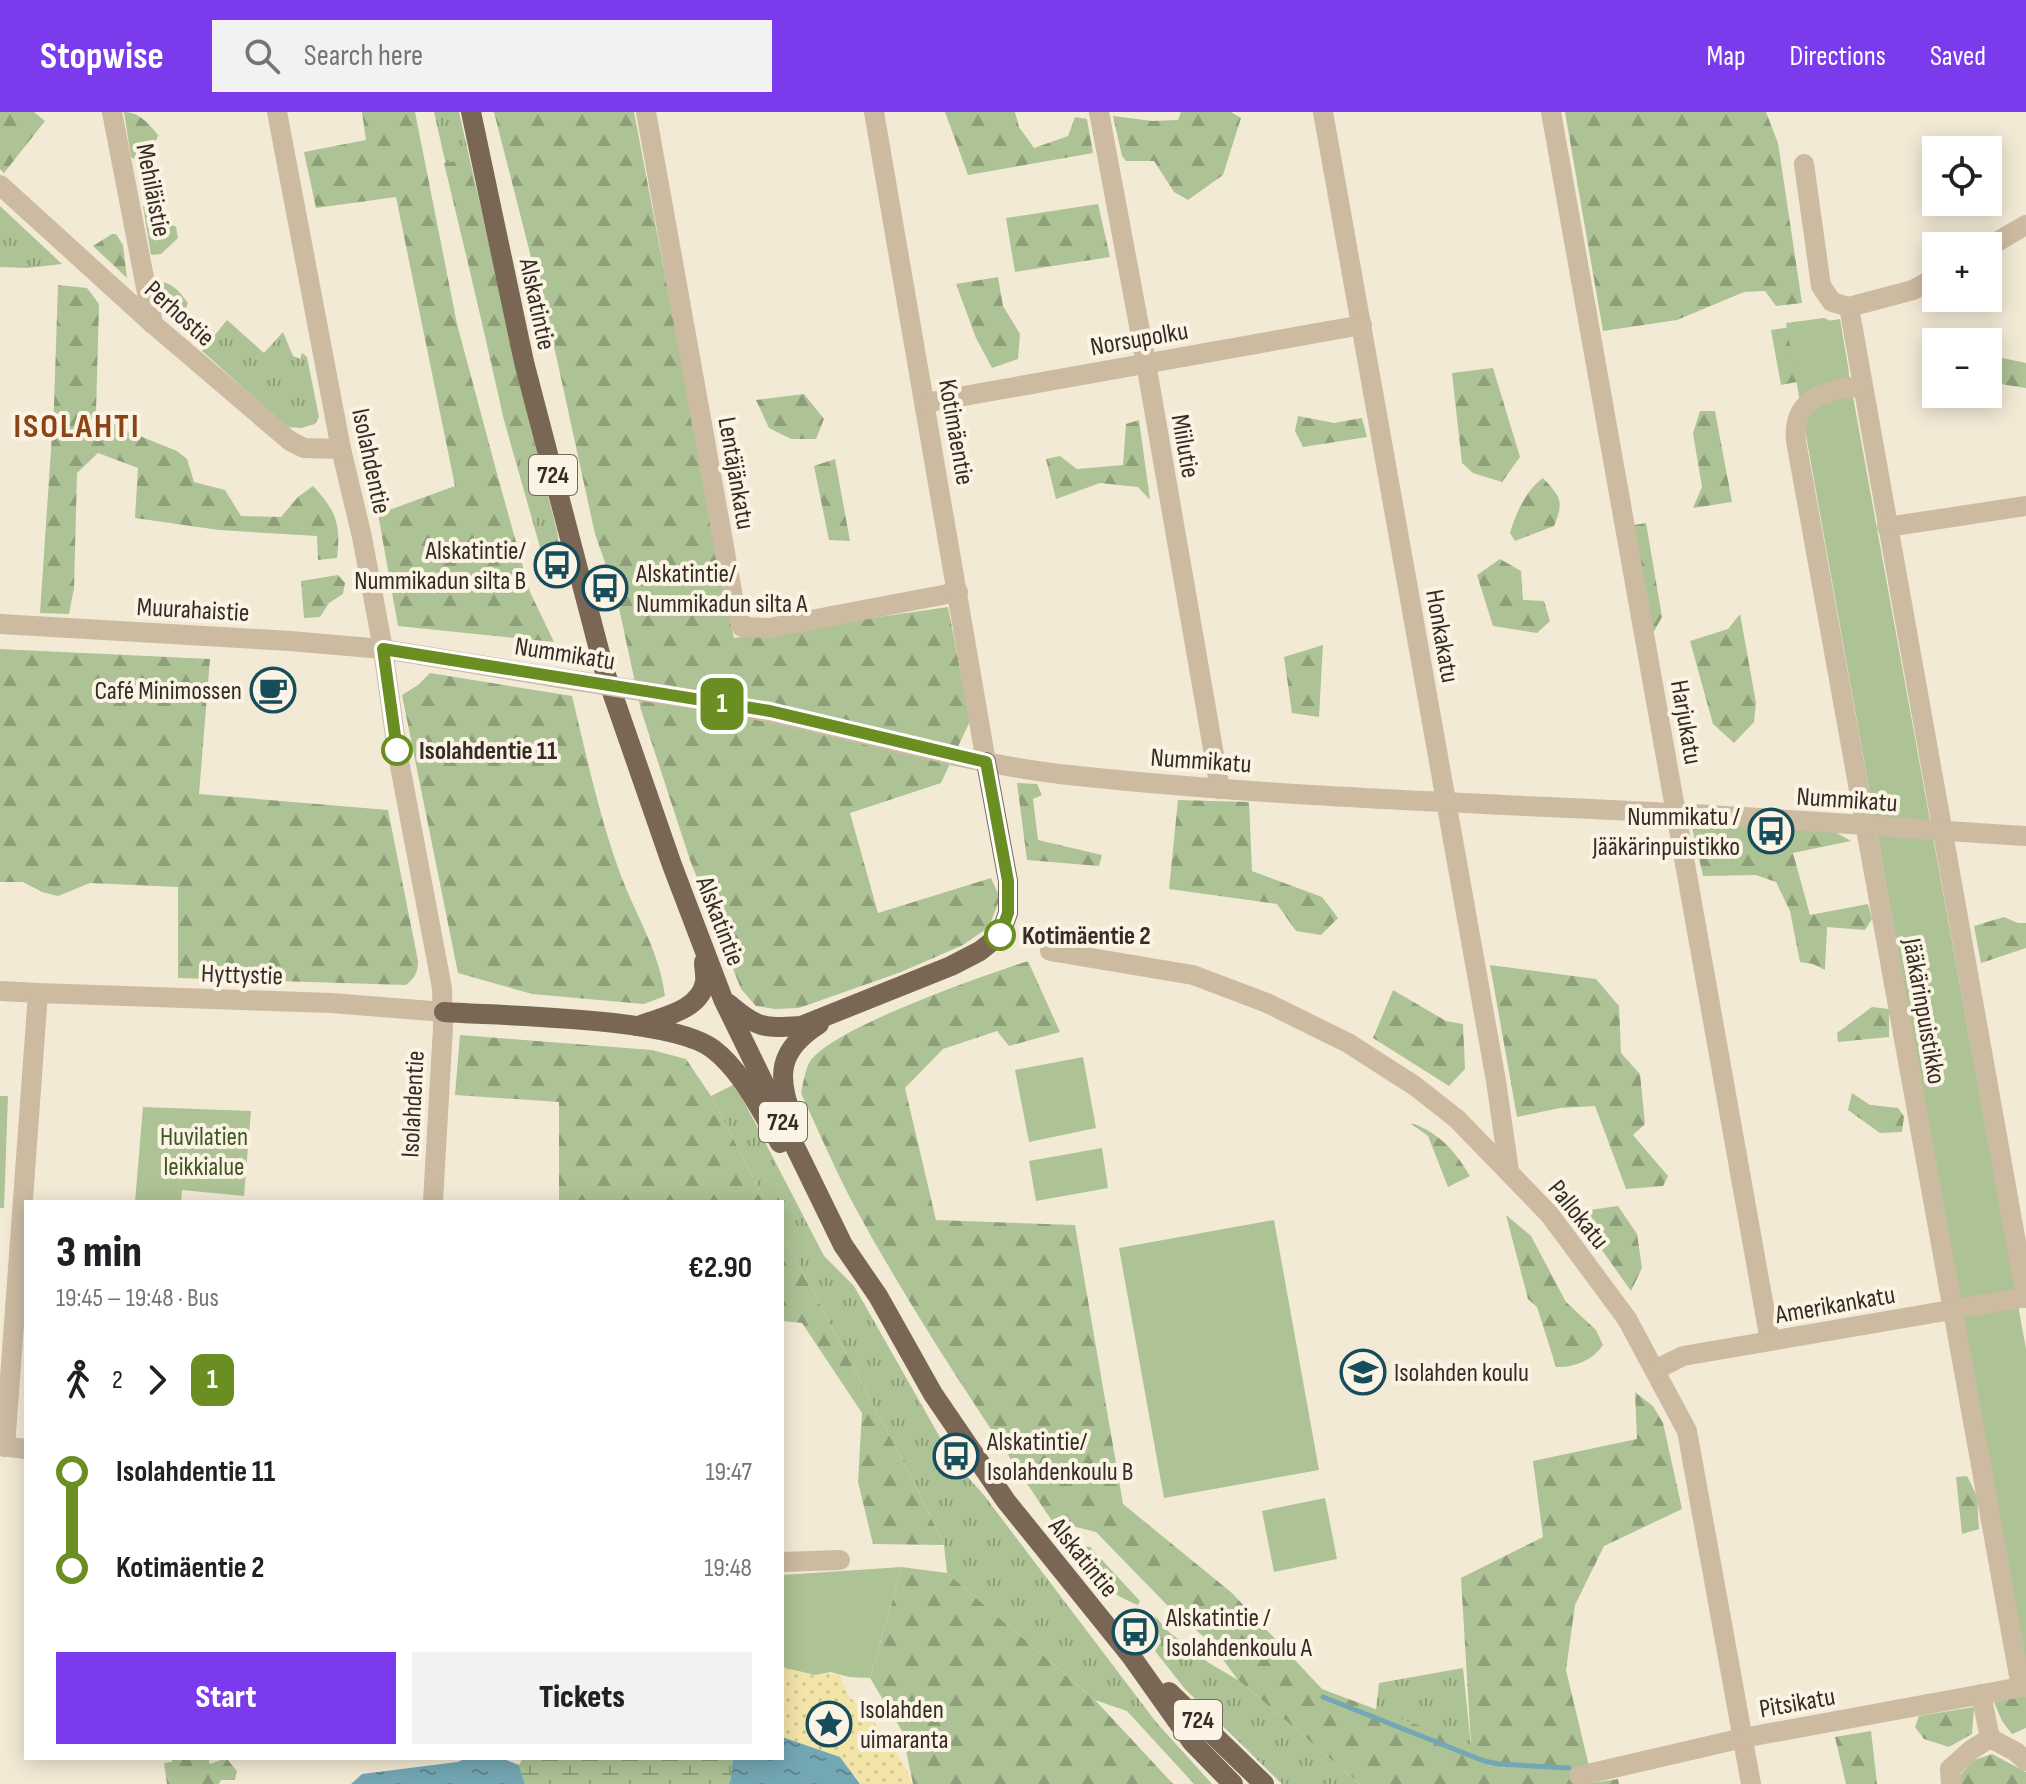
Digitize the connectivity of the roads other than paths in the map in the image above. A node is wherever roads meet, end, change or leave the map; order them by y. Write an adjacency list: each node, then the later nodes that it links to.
1 (112, 112): 15 (street, Mehiläistie)
2 (277, 112): 20 (street, Isolahdentie)
3 (471, 112): 33 (main road, Alskatintie / 724)
4 (646, 112): 23 (street, Lentäjänkatu)
5 (874, 112): 19 (street, Kotimäentie)
6 (1099, 112): 17 (street, Miilutie)
7 (1323, 112): 16 (street, Honkakatu)
8 (1551, 112): 29 (street, Harjukatu)
9 (1804, 164): 14 (street)
10 (0, 185): 15 (street, Perhostie)
11 (2026, 225): 12 (street)
12 (2002, 239)
13 (1922, 285): 14 (street)
14 (1849, 307): 18 (street, Jääkärinpuistikko)
15 (153, 324): 20 (street, Perhostie)
16 (1362, 325): 17 (street, Norsupolku); 28 (street, Honkakatu)
17 (1146, 363): 19 (street, Norsupolku); 27 (street, Miilutie)
18 (1861, 386): 22 (street, Jääkärinpuistikko); 30 (street, Jääkärinpuistikko)
19 (925, 403): 23 (street, Kotimäentie)
20 (341, 449): 25 (street, Isolahdentie)
21 (2026, 506): 22 (street)
22 (1887, 527): 31 (street, Jääkärinpuistikko)
23 (958, 592): 26 (street, Kotimäentie)
24 (0, 624): 25 (street, Muurahaistie)
25 (383, 649): 26 (street, Nummikatu, bridge); 38 (street, Isolahdentie)
26 (986, 762): 27 (street, Nummikatu); 39 (main road)
27 (1220, 789): 28 (street, Nummikatu)
28 (1447, 802): 29 (street, Nummikatu); 41 (street, Honkakatu)
29 (1675, 813): 30 (street, Nummikatu); 47 (street, Harjukatu)
30 (1866, 826): 31 (street, Nummikatu); 46 (street, Jääkärinpuistikko)
31 (1941, 831): 32 (street, Nummikatu); 45 (street, Jääkärinpuistikko)
32 (2026, 836)
33 (702, 947): 37 (main road, Alskatintie / 724); 40 (main road)
34 (1050, 951): 41 (street, Pallokatu)
35 (0, 991): 36 (street, Hyttystie)
36 (38, 993): 38 (street, Hyttystie); 49 (street)
37 (723, 999): 39 (main road); 43 (main road, Alskatintie / 724)
38 (444, 1012): 40 (main road); 42 (street, Isolahdentie)
39 (837, 1012): 44 (main road)
40 (638, 1026): 43 (main road)
41 (1509, 1171): 48 (street, Pallokatu)
42 (433, 1200)
43 (843, 1245): 44 (main road, Alskatintie / 724)
44 (878, 1296): 53 (main road, Alskatintie / 724)
45 (2026, 1297): 46 (street, Amerikankatu)
46 (1953, 1310): 47 (street, Amerikankatu); 54 (street, Jääkärinpuistikko)
47 (1770, 1341): 48 (street, Amerikankatu)
48 (1655, 1370): 56 (street, Pallokatu)
49 (2, 1447): 50 (street)
50 (24, 1449)
51 (840, 1560): 52 (street)
52 (784, 1562)
53 (1131, 1656): 60 (main road, Alskatintie / 724); 61 (main road, Alskatintie / 724)
54 (2023, 1687): 55 (street, Pitsikatu)
55 (1981, 1694): 56 (street, Pitsikatu); 57 (street)
56 (1743, 1738): 59 (street, Pitsikatu); 62 (street, Pallokatu)
57 (1990, 1738): 58 (street); 63 (street)
58 (2026, 1761)
59 (1579, 1776)
60 (1233, 1784)
61 (1264, 1784)
62 (1751, 1784)
63 (1951, 1784)

